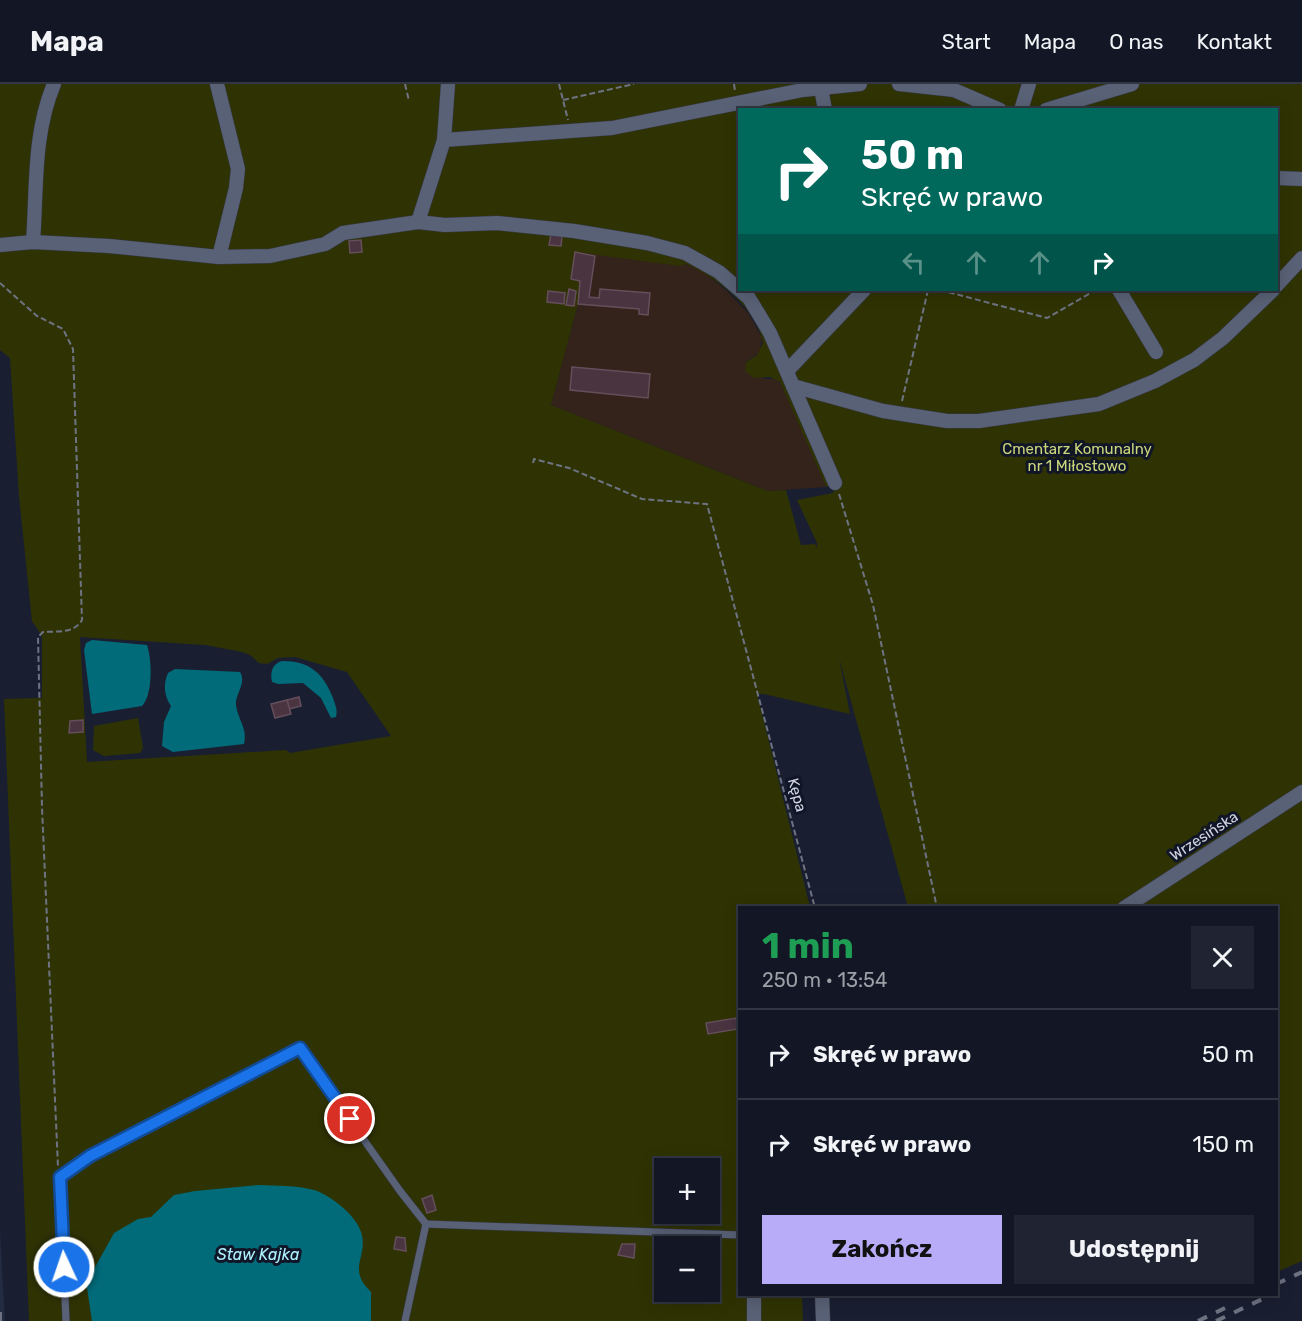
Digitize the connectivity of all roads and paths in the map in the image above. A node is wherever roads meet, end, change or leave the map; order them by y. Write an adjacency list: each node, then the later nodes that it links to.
1 (54, 84): 23 (street)
2 (217, 84): 25 (street)
3 (405, 84): 13 (path)
4 (448, 84): 19 (street)
5 (559, 84): 12 (path)
6 (633, 84): 12 (path)
7 (860, 84): 11 (street)
8 (899, 84): 15 (street)
9 (1029, 84): 16 (street)
10 (1132, 84): 17 (street)
11 (820, 88): 14 (street); 18 (street)
12 (563, 100): 18 (path)
13 (409, 101)
14 (825, 108)
15 (995, 108)
16 (1022, 108)
17 (1053, 108)
18 (571, 131): 19 (street)
19 (444, 140): 22 (street)
20 (1278, 178): 21 (street)
21 (1302, 179)
22 (418, 222): 25 (street); 29 (street)
23 (33, 242): 24 (street); 25 (street)
24 (0, 245)
25 (219, 257)
26 (1302, 258): 28 (street)
27 (0, 283): 47 (path)
28 (1278, 284)
29 (738, 288)
30 (741, 291): 38 (street)
31 (863, 291): 38 (street)
32 (928, 291): 40 (path)
33 (944, 291): 34 (path)
34 (1094, 291)
35 (1120, 291): 37 (street)
36 (1272, 291): 40 (street)
37 (1156, 352)
38 (787, 371): 39 (street)
39 (794, 386): 40 (street); 42 (street)
40 (900, 414)
41 (533, 463): 44 (path, Kępa)
42 (835, 483): 45 (path)
43 (1302, 792): 46 (street, Wrzesińska)
44 (814, 906)
45 (937, 906)
46 (1127, 906)
47 (60, 1177): 48 (lane); 52 (lane)
48 (426, 1224): 49 (lane); 53 (lane)
49 (738, 1234)
50 (754, 1296): 54 (street)
51 (822, 1296): 55 (street)
52 (66, 1321)
53 (405, 1321)
54 (754, 1321)
55 (823, 1321)

